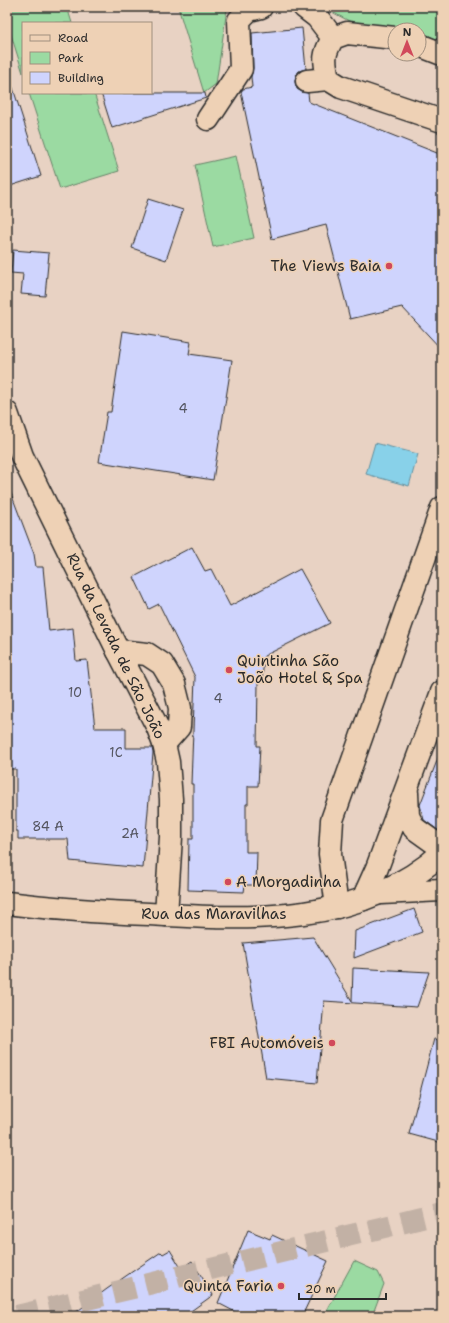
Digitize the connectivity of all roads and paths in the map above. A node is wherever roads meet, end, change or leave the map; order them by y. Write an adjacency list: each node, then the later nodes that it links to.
1 (261, 7): 7 (street)
2 (304, 7): 4 (street)
3 (387, 37): 4 (street)
4 (333, 38): 8 (street)
5 (427, 48): 6 (street)
6 (442, 54)
7 (208, 119)
8 (442, 121)
9 (7, 413): 10 (street, Rua da Levada de São João)
10 (15, 459): 12 (street, Rua da Levada de São João)
11 (442, 508): 21 (street)
12 (118, 652): 14 (street, Rua da Levada de São João); 14 (street)
13 (442, 692): 15 (street)
14 (164, 744): 22 (street, Rua da Levada de São João)
15 (407, 790): 16 (street); 19 (street)
16 (442, 848)
17 (442, 853): 19 (street)
18 (442, 890): 19 (street, Rua das Maravilhas)
19 (372, 896): 21 (street, Rua das Maravilhas)
20 (7, 903): 22 (street, Rua das Maravilhas)
21 (337, 907): 22 (street, Rua das Maravilhas)
22 (166, 915)

